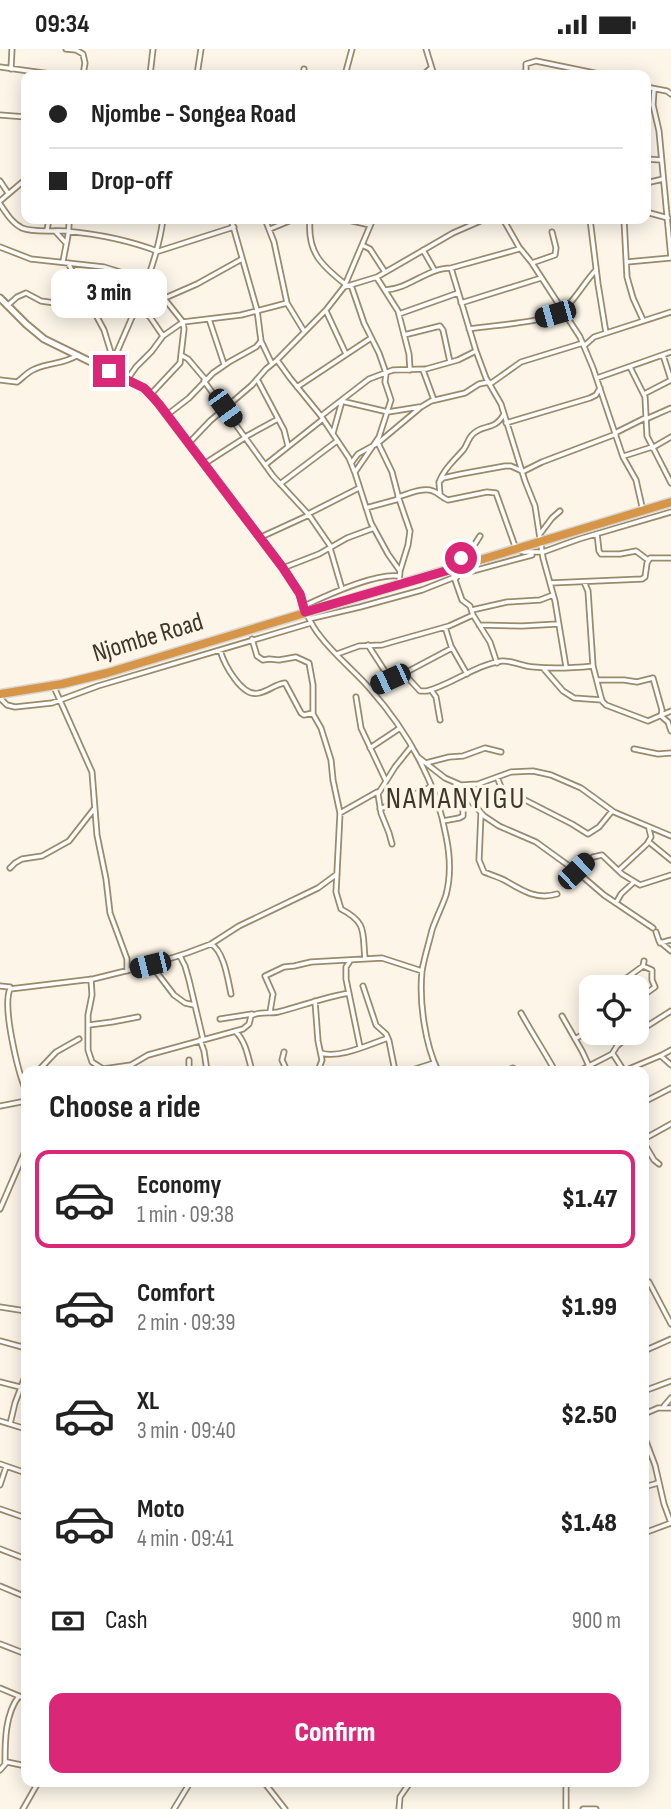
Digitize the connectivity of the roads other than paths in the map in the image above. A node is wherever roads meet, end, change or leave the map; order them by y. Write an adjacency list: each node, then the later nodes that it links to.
1 (12, 49): 9 (street)
2 (66, 49): 11 (street)
3 (153, 49): 12 (street)
4 (201, 49): 13 (street)
5 (352, 49): 14 (street)
6 (426, 49): 8 (street)
7 (0, 67): 9 (street)
8 (431, 68): 15 (street)
9 (11, 69): 10 (street)
10 (21, 70)
11 (84, 70)
12 (151, 70)
13 (198, 70)
14 (346, 70)
15 (429, 70)
16 (526, 70): 17 (street)
17 (580, 70)
18 (651, 89): 19 (street)
19 (654, 90): 20 (street); 24 (street)
20 (671, 94)
21 (0, 115): 22 (street)
22 (21, 117)
23 (651, 159): 24 (street)
24 (661, 160): 25 (street)
25 (663, 179): 27 (street); 31 (street)
26 (0, 181): 29 (street)
27 (651, 182)
28 (21, 183): 29 (street)
29 (8, 193): 30 (street)
30 (1, 200): 49 (street)
31 (669, 204): 33 (street)
32 (651, 213): 33 (street)
33 (668, 218): 53 (street)
34 (48, 224): 49 (street)
35 (69, 224): 51 (street)
36 (162, 224): 59 (street)
37 (233, 224): 47 (street)
38 (267, 224): 48 (street)
39 (282, 224): 48 (street)
40 (310, 224): 73 (street)
41 (366, 224): 46 (street)
42 (474, 224): 58 (street)
43 (506, 224): 57 (street)
44 (591, 224): 66 (street)
45 (624, 224): 64 (street)
46 (370, 225): 55 (street)
47 (234, 227): 59 (street); 61 (street)
48 (269, 229): 78 (street)
49 (47, 230): 50 (street)
50 (55, 231): 51 (street); 54 (street)
51 (70, 232): 54 (street); 59 (street)
52 (552, 232): 63 (street)
53 (670, 232): 60 (street)
54 (66, 243): 62 (street)
55 (362, 245): 68 (street); 73 (street)
56 (0, 247): 62 (street)
57 (520, 249): 63 (street); 65 (street)
58 (423, 250): 67 (street); 68 (street)
59 (157, 251): 71 (street)
60 (671, 258): 64 (street)
61 (242, 260): 77 (street); 83 (street)
62 (66, 262): 71 (street); 80 (street)
63 (532, 263): 70 (street)
64 (627, 263): 89 (street)
65 (452, 268): 67 (street); 75 (street)
66 (596, 270): 85 (street); 93 (street)
67 (435, 271): 74 (street)
68 (386, 272): 69 (street)
69 (377, 277): 72 (street); 74 (street)
70 (541, 278): 79 (street); 85 (street)
71 (146, 279): 77 (street); 82 (street)
72 (351, 285): 73 (street); 96 (street)
73 (345, 286): 84 (street)
74 (385, 290): 87 (street)
75 (458, 293): 79 (street); 87 (street)
76 (0, 298): 81 (street)
77 (165, 299): 90 (street)
78 (287, 303): 83 (street); 92 (street)
79 (461, 303): 91 (street)
80 (89, 304): 81 (street); 82 (street); 105 (street)
81 (7, 306): 102 (street)
82 (137, 306): 95 (street); 105 (street)
83 (257, 310): 88 (street); 97 (street)
84 (326, 310): 92 (street); 101 (street)
85 (563, 311): 91 (street); 98 (street)
86 (671, 312): 89 (street)
87 (399, 314): 94 (street)
88 (209, 319): 90 (street); 109 (street)
89 (643, 320): 93 (street)
90 (183, 322): 95 (street); 103 (street)
91 (470, 329): 99 (street)
92 (304, 331): 106 (street)
93 (607, 333): 98 (street)
94 (404, 335): 107 (street); 111 (street)
95 (163, 336): 118 (street)
96 (371, 338): 101 (street); 114 (street)
97 (261, 341): 108 (street); 109 (street)
98 (583, 345): 115 (street); 121 (street)
99 (476, 351): 107 (street); 121 (street)
100 (671, 352): 104 (street)
101 (346, 354): 122 (street)
102 (78, 355): 113 (street); 117 (street)
103 (181, 355): 119 (street); 124 (street)
104 (663, 355): 110 (street); 120 (street)
105 (114, 360): 113 (street)
106 (277, 360): 108 (street); 122 (street)
107 (450, 362): 112 (street)
108 (272, 364): 116 (street)
109 (224, 365): 119 (street)
110 (630, 367): 115 (street); 125 (street)
111 (410, 370): 112 (street); 114 (street)
112 (423, 370): 128 (street)
113 (109, 371): 118 (street)
114 (386, 373): 129 (street); 133 (street)
115 (597, 378): 123 (street)
116 (257, 379): 131 (street); 137 (street)
117 (0, 380)
118 (128, 380): 124 (street)
119 (205, 380): 131 (street); 135 (street)
120 (671, 380): 125 (street)
121 (489, 383): 128 (street); 134 (street)
122 (297, 387): 136 (street)
123 (600, 388): 126 (street); 127 (street)
124 (151, 394): 135 (street)
125 (644, 394): 138 (street)
126 (594, 396): 127 (street); 139 (street)
127 (603, 397): 141 (street)
128 (435, 400): 130 (street)
129 (341, 401): 133 (street); 136 (street); 140 (street)
130 (421, 407): 133 (street); 146 (street)
131 (225, 408): 142 (street); 145 (street)
132 (671, 408): 138 (street)
133 (388, 412): 146 (street)
134 (504, 414): 139 (street); 155 (street)
135 (167, 415): 145 (street)
136 (322, 417): 140 (street); 147 (street)
137 (278, 418): 142 (street); 147 (street)
138 (646, 419): 141 (street); 148 (street)
139 (506, 423): 153 (street)
140 (332, 433): 144 (street)
141 (615, 433): 149 (street); 153 (street)
142 (245, 437): 150 (street); 151 (street)
143 (671, 437): 148 (street)
144 (337, 441): 152 (street); 157 (street)
145 (189, 443): 150 (street)
146 (376, 444): 152 (street); 154 (street); 160 (street)
147 (288, 446): 151 (street)
148 (652, 447): 149 (street); 156 (street)
149 (623, 456): 164 (street)
150 (204, 464): 170 (street)
151 (265, 464): 157 (street)
152 (352, 464): 154 (street)
153 (522, 472): 155 (street); 171 (street)
154 (355, 473): 158 (street)
155 (439, 482): 159 (street)
156 (671, 483)
157 (281, 484): 166 (street)
158 (359, 488): 162 (street); 166 (street)
159 (441, 497): 160 (street); 173 (street)
160 (398, 498): 162 (street); 180 (street)
161 (671, 502): 164 (highway, Njombe Road)
162 (366, 508): 167 (street)
163 (560, 511): 171 (street)
164 (643, 511): 171 (highway, Njombe Road)
165 (671, 512): 168 (street)
166 (308, 514): 170 (street); 172 (street)
167 (374, 528): 172 (street); 180 (street)
168 (597, 534): 174 (street); 176 (street)
169 (480, 536): 177 (street)
170 (261, 537): 178 (street)
171 (541, 538): 173 (highway, Njombe Road); 174 (street)
172 (330, 547): 178 (street); 183 (street)
173 (521, 547): 174 (street); 174 (street); 177 (highway, Njombe Road)
174 (539, 552): 179 (street); 182 (street)
175 (671, 558): 176 (street)
176 (648, 560): 181 (street)
177 (463, 566): 179 (street); 180 (highway, Njombe Road)
178 (283, 568): 186 (street)
179 (456, 576): 185 (street); 186 (street)
180 (399, 577): 183 (street); 186 (highway, Njombe Road)
181 (584, 582): 182 (street); 196 (street)
182 (550, 583): 184 (street)
183 (342, 589): 186 (street)
184 (553, 595): 185 (street); 187 (street)
185 (472, 613): 188 (street); 189 (street)
186 (307, 615): 190 (street); 194 (street); 203 (highway, Njombe Road)
187 (558, 624): 188 (street); 197 (street)
188 (479, 625): 195 (street)
189 (445, 627): 191 (street); 192 (street)
190 (252, 639): 193 (street); 211 (street)
191 (368, 645): 194 (street); 201 (street)
192 (452, 648): 199 (street); 200 (street)
193 (220, 650): 209 (street); 211 (street)
194 (337, 654): 204 (street)
195 (497, 663): 198 (street); 200 (street)
196 (593, 666): 197 (street); 202 (street)
197 (566, 667): 198 (street)
198 (543, 668): 208 (street)
199 (403, 674): 201 (street); 205 (street)
200 (467, 674): 205 (street)
201 (390, 679): 204 (street)
202 (598, 680): 208 (street); 212 (street)
203 (53, 685): 206 (highway, Njombe Road); 209 (street)
204 (370, 688): 214 (street)
205 (431, 690): 213 (street)
206 (0, 696): 209 (street)
207 (356, 697): 217 (street)
208 (602, 700): 212 (street)
209 (59, 701): 229 (street)
210 (671, 711): 212 (street)
211 (313, 713): 232 (street)
212 (661, 716): 215 (street)
213 (440, 720)
214 (400, 728): 216 (street); 217 (street)
215 (671, 731)
216 (411, 747): 221 (street); 224 (street)
217 (370, 748): 224 (street)
218 (634, 749): 220 (street)
219 (501, 752): 222 (street)
220 (671, 753)
221 (416, 756): 222 (street); 226 (street)
222 (426, 762): 225 (street)
223 (497, 776): 225 (street); 231 (street); 231 (street)
224 (386, 781): 227 (street)
225 (453, 782): 228 (street)
226 (431, 787): 230 (street); 234 (street)
227 (379, 791): 230 (street); 232 (street)
228 (463, 794): 233 (street); 234 (street)
229 (96, 808): 240 (street); 256 (street)
230 (380, 809): 238 (street)
231 (612, 810): 235 (street)
232 (340, 813): 243 (street)
233 (481, 813): 242 (street); 246 (street)
234 (443, 821): 257 (street)
235 (648, 827): 236 (street); 237 (street)
236 (671, 836)
237 (649, 842): 239 (street); 241 (street)
238 (392, 844)
239 (671, 860)
240 (10, 868)
241 (619, 870): 242 (street); 245 (street)
242 (576, 871): 247 (street)
243 (337, 874): 250 (street); 253 (street)
244 (671, 875): 245 (street)
245 (634, 882): 247 (street)
246 (556, 894)
247 (615, 903): 249 (street)
248 (671, 940): 249 (street)
249 (660, 943): 251 (street)
250 (211, 944): 252 (street); 265 (street)
251 (671, 951)
252 (180, 956): 255 (street); 267 (street)
253 (365, 958): 254 (street); 257 (street)
254 (350, 961): 264 (street); 269 (street)
255 (151, 965): 256 (street); 267 (street)
256 (127, 971): 259 (street)
257 (422, 971): 289 (street)
258 (630, 975): 263 (street)
259 (91, 979): 262 (street); 275 (street)
260 (0, 986): 262 (street)
261 (363, 986): 279 (street)
262 (12, 987): 307 (street)
263 (649, 992)
264 (349, 993): 266 (street); 282 (street)
265 (231, 994)
266 (315, 1001): 269 (street); 285 (street)
267 (194, 1005): 280 (street)
268 (671, 1011): 286 (street)
269 (270, 1013): 271 (street)
270 (521, 1013): 303 (street)
271 (252, 1014): 274 (street); 276 (street)
272 (562, 1016): 281 (street)
273 (138, 1017): 275 (street)
274 (220, 1019)
275 (89, 1025): 293 (street)
276 (236, 1031): 280 (street); 297 (street)
277 (579, 1037): 281 (street)
278 (79, 1038): 292 (street)
279 (388, 1038): 282 (street); 300 (street)
280 (202, 1039): 290 (street); 296 (street)
281 (575, 1039): 304 (street)
282 (360, 1047): 285 (street)
283 (671, 1049): 287 (street)
284 (284, 1052): 298 (street)
285 (321, 1053): 299 (street)
286 (613, 1054): 304 (street); 305 (street)
287 (661, 1056): 291 (street); 306 (street)
288 (190, 1060): 295 (street)
289 (434, 1063): 301 (street); 302 (street)
290 (132, 1064): 294 (street)
291 (671, 1065)
292 (42, 1066)
293 (97, 1066)
294 (120, 1066)
295 (190, 1066)
296 (206, 1066)
297 (251, 1066)
298 (285, 1066)
299 (320, 1066)
300 (394, 1066)
301 (425, 1066)
302 (436, 1066)
303 (552, 1066)
304 (589, 1066)
305 (621, 1066)
306 (636, 1066)
307 (21, 1071)
308 (671, 1088): 309 (street)
309 (649, 1099)
310 (21, 1102): 311 (street)
311 (0, 1106)
312 (671, 1124): 313 (street)
313 (649, 1138)
314 (649, 1150): 315 (street)
315 (659, 1164)
316 (21, 1166): 318 (street)
317 (1, 1194): 318 (street)
318 (6, 1195): 319 (street)
319 (0, 1209)
320 (649, 1282): 323 (street)
321 (0, 1307): 322 (street)
322 (21, 1310)
323 (671, 1324)
324 (671, 1339): 327 (street)
325 (0, 1341): 326 (street)
326 (21, 1347)
327 (649, 1349)
328 (671, 1381): 331 (street)
329 (0, 1382): 330 (street)
330 (20, 1387): 337 (street)
331 (649, 1389)
332 (671, 1398): 333 (street)
333 (663, 1408): 334 (street); 335 (street)
334 (671, 1408)
335 (649, 1412)
336 (0, 1421): 337 (street)
337 (10, 1424): 338 (street)
338 (21, 1427)
339 (649, 1449): 343 (street)
340 (0, 1464): 341 (street)
341 (6, 1467): 342 (street); 344 (street)
342 (21, 1472)
343 (658, 1483): 345 (street); 348 (street)
344 (0, 1485)
345 (649, 1486)
346 (0, 1509): 347 (street)
347 (21, 1516)
348 (671, 1523): 349 (street)
349 (649, 1531)
350 (1, 1552): 351 (street)
351 (21, 1558)
352 (0, 1586): 353 (street)
353 (21, 1595)
354 (0, 1643): 355 (street)
355 (21, 1652)
356 (0, 1688): 357 (street)
357 (19, 1696): 358 (street)
358 (5, 1763): 359 (street); 360 (street)
359 (21, 1765)
360 (0, 1770)
361 (37, 1787): 366 (street)
362 (187, 1787): 367 (street)
363 (268, 1787): 368 (street)
364 (407, 1787): 369 (street)
365 (566, 1787): 370 (street)
366 (23, 1809)
367 (174, 1809)
368 (285, 1809)
369 (399, 1809)
370 (566, 1809)
371 (583, 1809): 372 (street)
372 (596, 1809)

